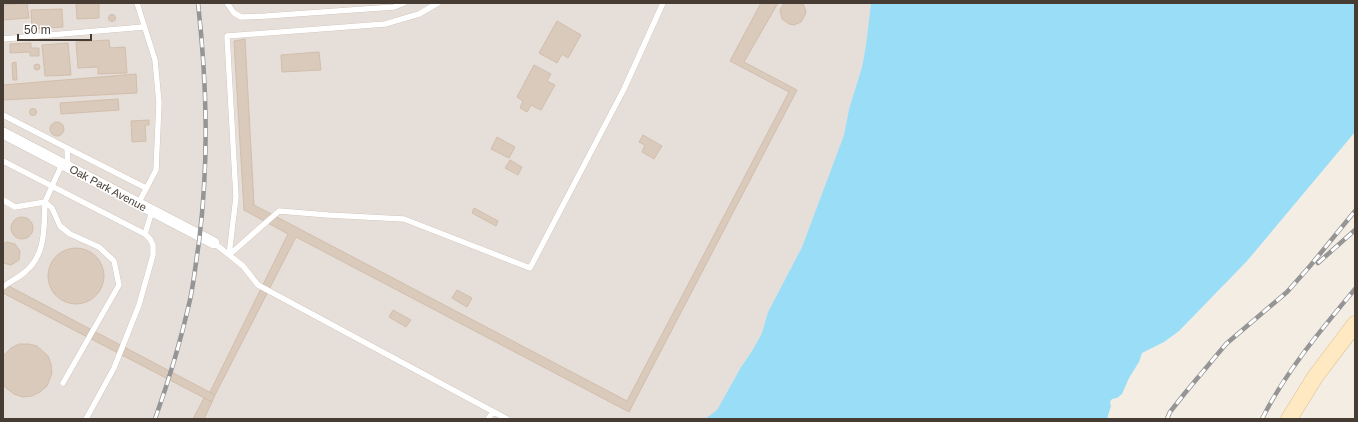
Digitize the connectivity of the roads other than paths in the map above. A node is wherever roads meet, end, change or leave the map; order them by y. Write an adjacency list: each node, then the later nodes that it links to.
1 (136, 3): 6 (lane)
2 (227, 3): 3 (lane)
3 (404, 3)
4 (438, 3): 21 (lane)
5 (663, 3): 21 (lane)
6 (144, 27): 7 (lane); 14 (lane)
7 (3, 39)
8 (3, 115): 10 (lane)
9 (3, 133): 12 (street, Oak Park Avenue)
10 (68, 148): 12 (lane); 14 (lane)
11 (3, 161): 13 (lane)
12 (65, 166): 13 (lane); 17 (street, Oak Park Avenue)
13 (53, 186): 16 (lane); 19 (lane)
14 (146, 188): 17 (lane)
15 (3, 200): 16 (lane)
16 (45, 202): 22 (lane); 24 (lane)
17 (138, 204): 18 (street, Oak Park Avenue)
18 (152, 211): 19 (lane); 20 (street, Oak Park Avenue)
19 (145, 234): 26 (lane)
20 (214, 243): 21 (lane)
21 (229, 255): 25 (lane)
22 (3, 287)
23 (1355, 324): 29 (main road)
24 (63, 383)
25 (493, 412): 27 (lane); 28 (lane)
26 (86, 419)
27 (488, 419)
28 (507, 419)
29 (1289, 419)

